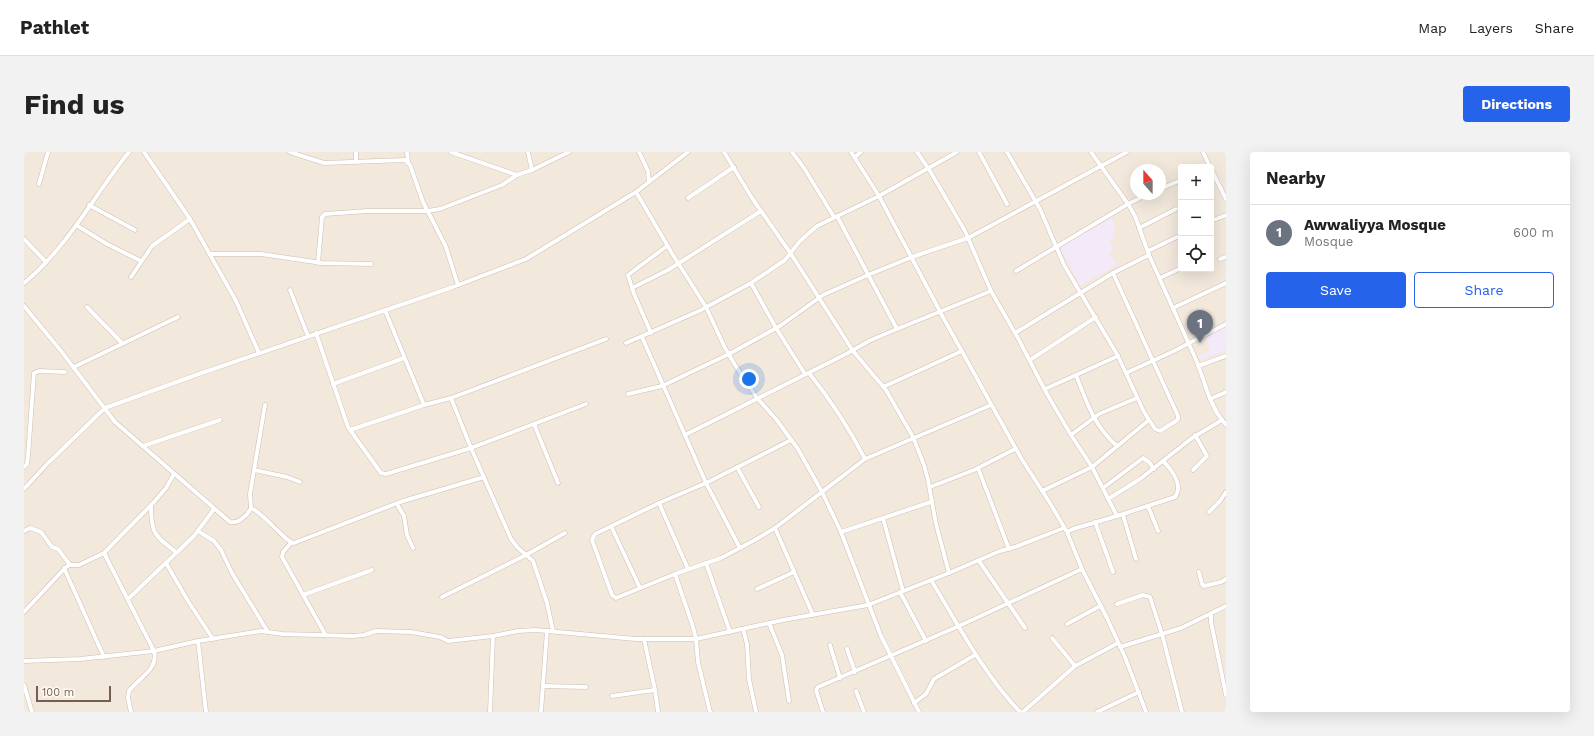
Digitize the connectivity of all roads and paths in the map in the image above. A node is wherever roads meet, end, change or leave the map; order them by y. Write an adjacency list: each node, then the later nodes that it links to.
1 (48, 152): 37 (street)
2 (129, 152): 47 (street)
3 (144, 152): 53 (street)
4 (290, 152): 23 (street)
5 (356, 152): 26 (street)
6 (408, 152): 27 (street)
7 (451, 152): 24 (street)
8 (528, 152): 32 (street)
9 (569, 152): 32 (street)
10 (639, 152): 36 (street)
11 (688, 152): 36 (street)
12 (724, 152): 30 (street)
13 (792, 152): 52 (street)
14 (851, 152): 25 (street)
15 (862, 152): 25 (street)
16 (917, 152): 31 (street)
17 (957, 152): 31 (street)
18 (979, 152): 45 (street)
19 (1007, 152): 43 (street)
20 (1091, 152): 29 (street)
21 (1127, 152): 29 (street)
22 (1203, 152): 28 (street)
23 (299, 153): 26 (street)
24 (458, 153): 33 (street)
25 (854, 157): 40 (street)
26 (356, 161): 27 (street)
27 (408, 162): 49 (street)
28 (1208, 164)
29 (1101, 166): 43 (street); 46 (street)
30 (734, 167): 41 (street); 50 (street)
31 (928, 168): 40 (street); 59 (street)
32 (532, 170): 33 (street)
33 (517, 175): 49 (street)
34 (1214, 176): 42 (street)
35 (1178, 181): 38 (street)
36 (649, 182): 39 (street)
37 (39, 184)
38 (1166, 186)
39 (636, 192): 61 (street); 83 (street)
40 (879, 196): 52 (street); 66 (street)
41 (688, 198)
42 (1226, 199)
43 (1035, 200): 59 (street); 62 (street)
44 (1136, 200): 46 (street)
45 (1007, 204)
46 (1128, 204): 56 (street); 62 (street)
47 (89, 205): 55 (street); 57 (street)
48 (1176, 209): 56 (street)
49 (428, 211): 71 (street); 83 (street)
50 (761, 211): 65 (street); 73 (street)
51 (1226, 215): 54 (street)
52 (836, 217): 65 (street); 77 (street)
53 (190, 219): 64 (street); 69 (street)
54 (1214, 220)
55 (76, 225): 69 (street); 70 (street)
56 (1139, 228): 63 (street)
57 (135, 230)
58 (1179, 236): 63 (street)
59 (968, 238): 66 (street); 86 (street)
60 (24, 239): 70 (street)
61 (667, 246): 73 (street); 84 (street)
62 (1056, 247): 75 (street); 87 (street)
63 (1149, 253): 76 (street); 79 (street)
64 (210, 254): 71 (street); 111 (street)
65 (791, 254): 81 (street); 88 (street)
66 (912, 257): 77 (street); 94 (street)
67 (1226, 257): 68 (street)
68 (1220, 259)
69 (141, 261): 78 (street)
70 (46, 262): 80 (street)
71 (318, 262): 72 (street)
72 (371, 264)
73 (678, 264): 84 (street); 90 (street)
74 (1178, 269): 79 (street)
75 (1016, 271)
76 (1113, 273): 87 (street); 117 (street)
77 (868, 275): 88 (street); 99 (street)
78 (131, 276)
79 (1160, 278): 92 (street)
80 (24, 283)
81 (751, 283): 90 (street); 98 (street)
82 (1226, 283): 92 (street)
83 (458, 285): 93 (street)
84 (632, 288): 100 (street)
85 (290, 290): 103 (street)
86 (991, 291): 94 (street); 101 (street)
87 (1080, 292): 96 (street); 101 (street)
88 (820, 298): 98 (street); 109 (street)
89 (24, 306): 119 (street)
90 (706, 307): 100 (street); 112 (street)
91 (87, 308): 106 (street)
92 (1173, 308): 107 (street)
93 (385, 310): 102 (street); 115 (street)
94 (940, 312): 99 (street); 110 (street)
95 (178, 317): 106 (street)
96 (1096, 317): 113 (street); 116 (street)
97 (1226, 324): 107 (street)
98 (776, 328): 112 (street); 121 (street)
99 (897, 328): 109 (street)
100 (650, 333): 104 (street)
101 (1015, 333): 116 (street)
102 (316, 334): 103 (street); 124 (street)
103 (308, 336): 111 (street)
104 (642, 337): 108 (street); 125 (street)
105 (606, 339): 130 (street)
106 (122, 343): 119 (street)
107 (1188, 343): 117 (street); 118 (street)
108 (626, 344)
109 (852, 351): 121 (street); 126 (street)
110 (962, 351): 126 (street); 137 (street)
111 (259, 353): 138 (street)
112 (728, 354): 125 (street); 131 (street)
113 (1118, 356): 122 (street); 123 (street)
114 (1226, 356): 118 (street)
115 (404, 358): 124 (street); 136 (street)
116 (1030, 360): 127 (street)
117 (1153, 361): 122 (street); 141 (street)
118 (1198, 366): 133 (street)
119 (74, 367): 138 (street)
120 (65, 372): 157 (street)
121 (807, 373): 131 (street); 155 (street)
122 (1126, 373): 132 (street)
123 (1076, 375): 127 (street); 139 (street)
124 (333, 384): 145 (street)
125 (662, 386): 129 (street); 147 (street)
126 (883, 387): 149 (street)
127 (1045, 389): 146 (street)
128 (1226, 392): 133 (street)
129 (628, 394)
130 (451, 398): 136 (street); 153 (street)
131 (757, 398): 147 (street); 150 (street)
132 (1137, 398): 139 (street); 141 (street)
133 (1210, 399): 142 (street)
134 (586, 404): 143 (street)
135 (265, 405): 162 (street)
136 (424, 405): 145 (street)
137 (991, 405): 149 (street); 154 (street)
138 (105, 408): 151 (street); 171 (street)
139 (1093, 418): 146 (street); 152 (street)
140 (220, 420): 151 (street)
141 (1149, 420): 152 (street)
142 (1222, 420): 144 (street); 148 (street)
143 (534, 424): 153 (street); 167 (street)
144 (1226, 425)
145 (350, 430): 153 (street)
146 (1071, 434): 159 (street)
147 (684, 435): 168 (street)
148 (1196, 435): 156 (street); 163 (street)
149 (913, 438): 155 (street); 169 (street)
150 (791, 440): 158 (street); 173 (street)
151 (143, 446): 164 (street)
152 (1117, 446): 159 (street)
153 (471, 448): 165 (street)
154 (1015, 449): 160 (street); 172 (street)
155 (865, 458): 173 (street)
156 (1163, 461): 161 (street); 180 (street)
157 (24, 467)
158 (736, 467): 168 (street); 181 (street)
159 (1092, 467): 170 (street); 172 (street)
160 (978, 468): 169 (street); 200 (street)
161 (1154, 469): 170 (street); 175 (street)
162 (254, 470): 166 (street); 183 (street)
163 (1193, 470)
164 (174, 474): 179 (street); 182 (street)
165 (484, 477): 178 (street); 203 (street)
166 (300, 482)
167 (558, 483)
168 (706, 483): 177 (street); 199 (street)
169 (930, 487): 176 (street)
170 (1103, 488): 175 (street)
171 (24, 489)
172 (1042, 491): 191 (street)
173 (822, 492): 190 (street); 195 (street)
174 (1226, 492): 184 (street)
175 (1108, 499): 186 (street)
176 (931, 502): 187 (street); 217 (street)
177 (659, 503): 189 (street); 210 (street)
178 (397, 504): 197 (street); 198 (street)
179 (151, 505): 201 (street); 202 (street)
180 (1148, 506): 185 (street); 194 (street)
181 (759, 507)
182 (214, 508): 183 (street); 193 (street)
183 (251, 508): 197 (street)
184 (1209, 512)
185 (1123, 515): 186 (street); 204 (street)
186 (1117, 516): 188 (street)
187 (883, 518): 195 (street); 222 (street)
188 (1095, 522): 191 (street); 214 (street)
189 (611, 526): 220 (street); 220 (street)
190 (775, 528): 199 (street); 213 (street)
191 (1065, 530): 200 (street); 211 (street)
192 (24, 531): 208 (street)
193 (198, 531): 201 (street); 241 (street)
194 (1158, 531)
195 (841, 532): 228 (street)
196 (565, 533): 203 (street)
197 (290, 543): 223 (street)
198 (413, 548)
199 (740, 548): 207 (street)
200 (1009, 549): 205 (street)
201 (176, 552): 206 (street)
202 (104, 553): 208 (street); 225 (street)
203 (526, 555): 224 (street); 240 (street)
204 (1136, 559)
205 (979, 561): 217 (street); 226 (street)
206 (166, 563): 225 (street); 247 (street)
207 (706, 563): 210 (street); 242 (street)
208 (70, 565): 209 (street)
209 (64, 568): 231 (street); 259 (street)
210 (688, 569): 216 (street)
211 (1082, 569): 226 (street); 229 (street)
212 (372, 570): 223 (street)
213 (794, 572): 221 (street); 233 (street)
214 (1113, 572)
215 (1199, 572): 218 (street)
216 (675, 574): 220 (street); 249 (street)
217 (949, 574): 219 (street)
218 (1226, 579)
219 (931, 580): 222 (street); 236 (street)
220 (640, 588)
221 (758, 589)
222 (901, 592): 228 (street); 251 (street)
223 (303, 595): 243 (street)
224 (442, 597)
225 (128, 599): 256 (street)
226 (1007, 603): 236 (street); 237 (street)
227 (1117, 604): 244 (street)
228 (868, 605): 233 (street); 258 (street)
229 (1100, 606): 235 (street); 252 (street)
230 (1226, 606): 232 (street)
231 (24, 612)
232 (1211, 614): 244 (street); 270 (street)
233 (813, 615): 234 (street)
234 (769, 623): 238 (street); 272 (street)
235 (1067, 624)
236 (959, 626): 251 (street); 257 (street)
237 (1025, 628)
238 (743, 629): 242 (street); 283 (street)
239 (547, 631): 240 (street); 245 (street); 265 (street)
240 (553, 631): 248 (street)
241 (268, 632): 243 (street); 247 (street)
242 (730, 632): 249 (street)
243 (325, 634): 245 (street)
244 (1162, 634): 255 (street); 290 (street)
245 (493, 636): 279 (street)
246 (1052, 638): 261 (street)
247 (213, 639): 250 (street)
248 (644, 639): 249 (street); 267 (street)
249 (696, 639): 282 (street)
250 (198, 641): 256 (street); 278 (street)
251 (926, 641): 258 (street)
252 (1118, 643): 255 (street); 261 (street)
253 (830, 645): 263 (street)
254 (847, 648): 262 (street)
255 (1120, 648): 269 (street)
256 (154, 651): 259 (street); 277 (street)
257 (975, 655): 273 (street); 287 (street)
258 (891, 656): 262 (street); 273 (street)
259 (104, 657): 260 (street)
260 (24, 661)
261 (1075, 666): 287 (street)
262 (855, 672): 263 (street)
263 (840, 678): 284 (street)
264 (24, 685): 275 (street)
265 (543, 686): 266 (street); 280 (street)
266 (586, 687)
267 (655, 690): 271 (street); 281 (street)
268 (856, 691): 285 (street)
269 (1139, 692): 288 (street); 289 (street)
270 (1226, 695)
271 (612, 696)
272 (789, 701)
273 (914, 703): 286 (street)
274 (24, 706): 275 (street)
275 (30, 706): 276 (street)
276 (32, 712)
277 (131, 712)
278 (206, 712)
279 (490, 712)
280 (541, 712)
281 (658, 712)
282 (710, 712)
283 (756, 712)
284 (823, 712)
285 (864, 712)
286 (919, 712)
287 (1021, 712)
288 (1097, 712)
289 (1146, 712)
290 (1182, 712)

